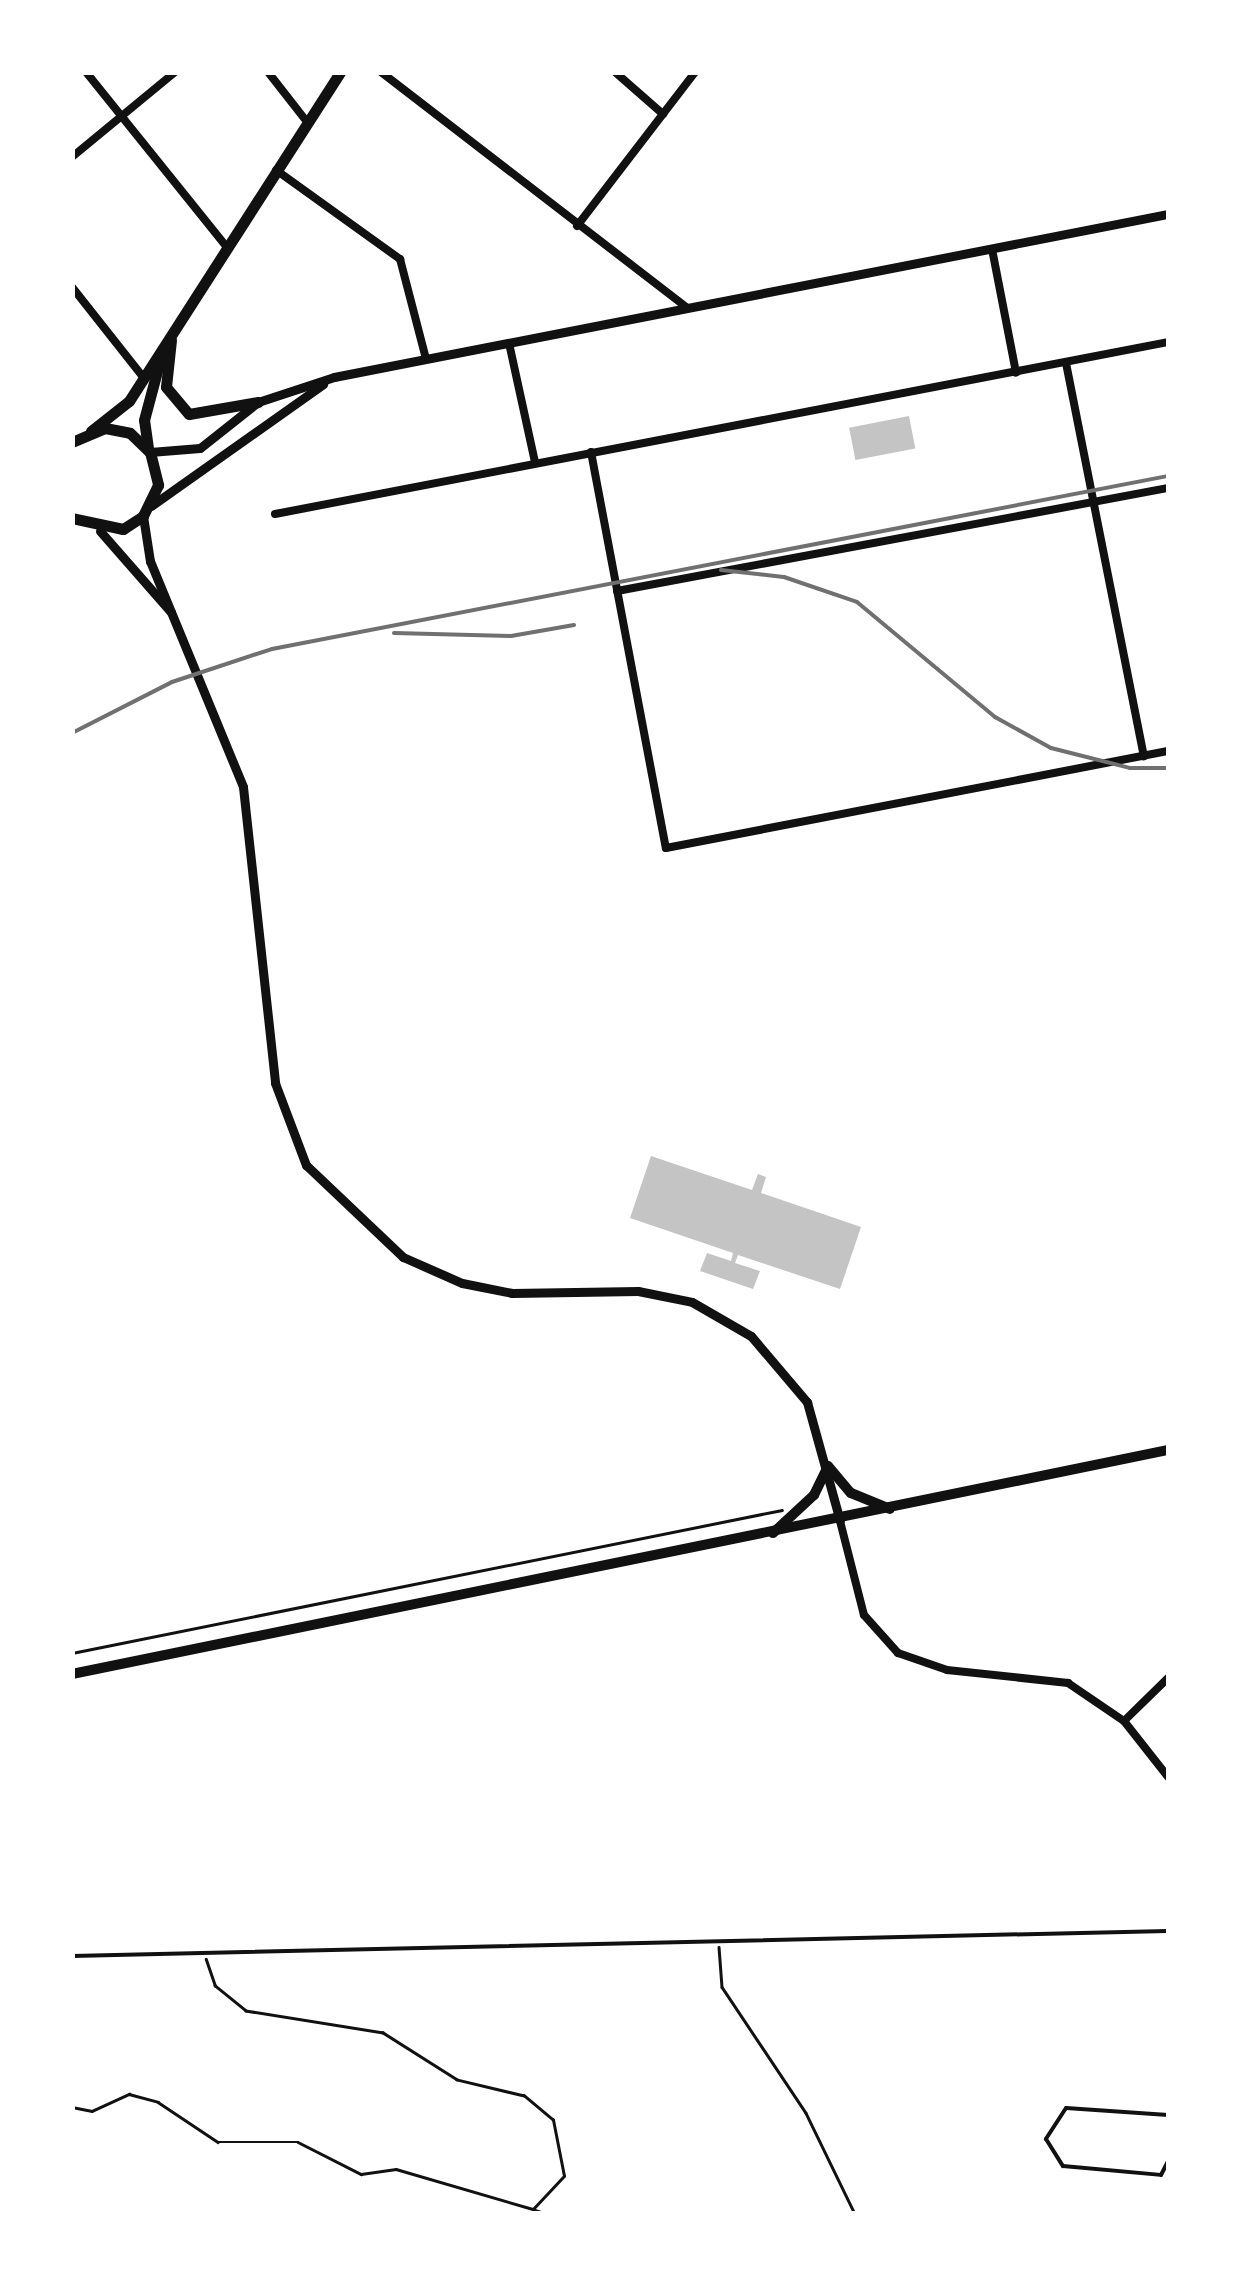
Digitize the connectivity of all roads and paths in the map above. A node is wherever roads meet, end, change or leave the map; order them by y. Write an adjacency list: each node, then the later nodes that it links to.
1 (86, 72): 9 (street)
2 (175, 72): 9 (street)
3 (268, 72): 10 (street)
4 (340, 72): 10 (main road)
5 (381, 72): 14 (street)
6 (616, 72): 8 (street)
7 (695, 72): 8 (street)
8 (663, 114): 14 (street)
9 (122, 119): 11 (street); 15 (street)
10 (307, 122): 12 (main road)
11 (72, 157)
12 (276, 170): 15 (main road); 23 (street)
13 (1168, 214): 16 (street)
14 (577, 226): 18 (street)
15 (226, 246): 19 (main road)
16 (992, 248): 18 (street); 25 (street)
17 (72, 287): 26 (street)
18 (688, 308): 22 (street)
19 (181, 316): 20 (main road); 26 (main road)
20 (171, 339): 28 (main road); 30 (main road)
21 (1168, 342): 24 (street)
22 (510, 343): 23 (street); 32 (street)
23 (426, 360): 27 (street)
24 (1066, 363): 25 (street); 34 (street)
25 (1016, 373): 31 (street)
26 (143, 377): 29 (main road)
27 (334, 377): 28 (street); 35 (street)
28 (258, 402): 30 (street)
29 (79, 436): 30 (main road)
30 (149, 450): 35 (main road)
31 (590, 452): 32 (street); 40 (street)
32 (535, 462): 36 (street)
33 (1168, 488): 34 (street)
34 (1095, 502): 40 (street); 43 (street)
35 (147, 511): 39 (main road); 41 (street)
36 (275, 514)
37 (72, 518): 39 (main road)
38 (72, 530): 39 (main road)
39 (96, 530): 41 (street)
40 (618, 591): 43 (street)
41 (182, 626): 45 (street)
42 (1168, 752): 43 (street)
43 (1144, 756)
44 (1168, 1450): 47 (main road)
45 (828, 1466): 47 (main road); 48 (street); 49 (main road)
46 (794, 1506): 50 (path)
47 (892, 1510): 48 (main road)
48 (840, 1521): 49 (main road); 53 (street)
49 (770, 1535): 51 (main road)
50 (72, 1653)
51 (72, 1674)
52 (1168, 1678): 53 (street)
53 (1124, 1721): 54 (street)
54 (1168, 1776)
55 (1168, 1931): 56 (lane)
56 (718, 1941): 57 (lane); 64 (path)
57 (204, 1953): 58 (lane); 62 (path)
58 (72, 1956)
59 (72, 2108): 62 (path)
60 (1168, 2114): 61 (lane)
61 (1168, 2161)
62 (533, 2210): 63 (path)
63 (547, 2214)
64 (855, 2214)

